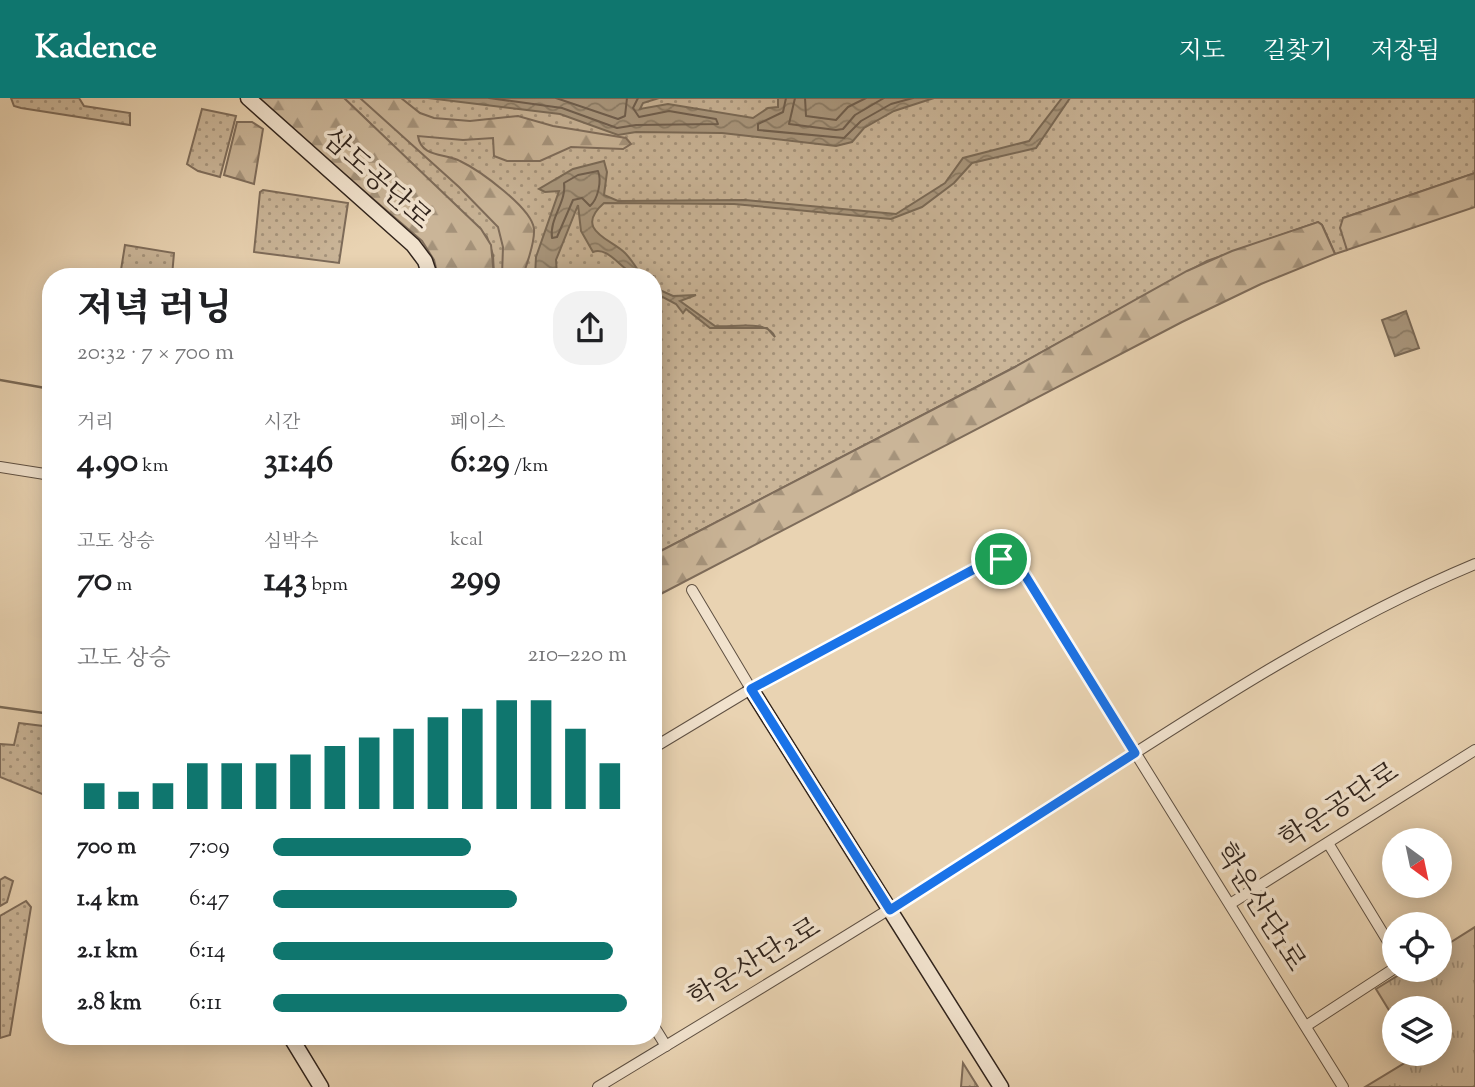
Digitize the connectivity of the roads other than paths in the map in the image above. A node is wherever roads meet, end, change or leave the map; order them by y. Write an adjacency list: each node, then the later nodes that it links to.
1 (248, 98): 2 (street, 삼도공단로)
2 (427, 268)
3 (0, 467): 4 (street)
4 (42, 474)
5 (1475, 564): 10 (street)
6 (692, 590): 7 (street)
7 (751, 689): 8 (street); 10 (street, 학운산단1로); 13 (street)
8 (662, 743)
9 (1475, 750): 11 (street, 학운공단로)
10 (1135, 753): 12 (street, 학운산단1로); 13 (street, 학운산단2로)
11 (1328, 843): 12 (street, 학운공단로); 14 (street)
12 (1230, 904): 16 (street, 학운산단1로)
13 (890, 910): 19 (street, 학운산단2로); 22 (street)
14 (1382, 932)
15 (1382, 976): 16 (street)
16 (1306, 1026): 23 (street, 학운산단1로)
17 (662, 1040): 19 (street)
18 (295, 1045): 20 (street)
19 (666, 1046): 21 (street, 학운산단2로)
20 (321, 1087)
21 (598, 1087)
22 (1000, 1087)
23 (1343, 1087)

